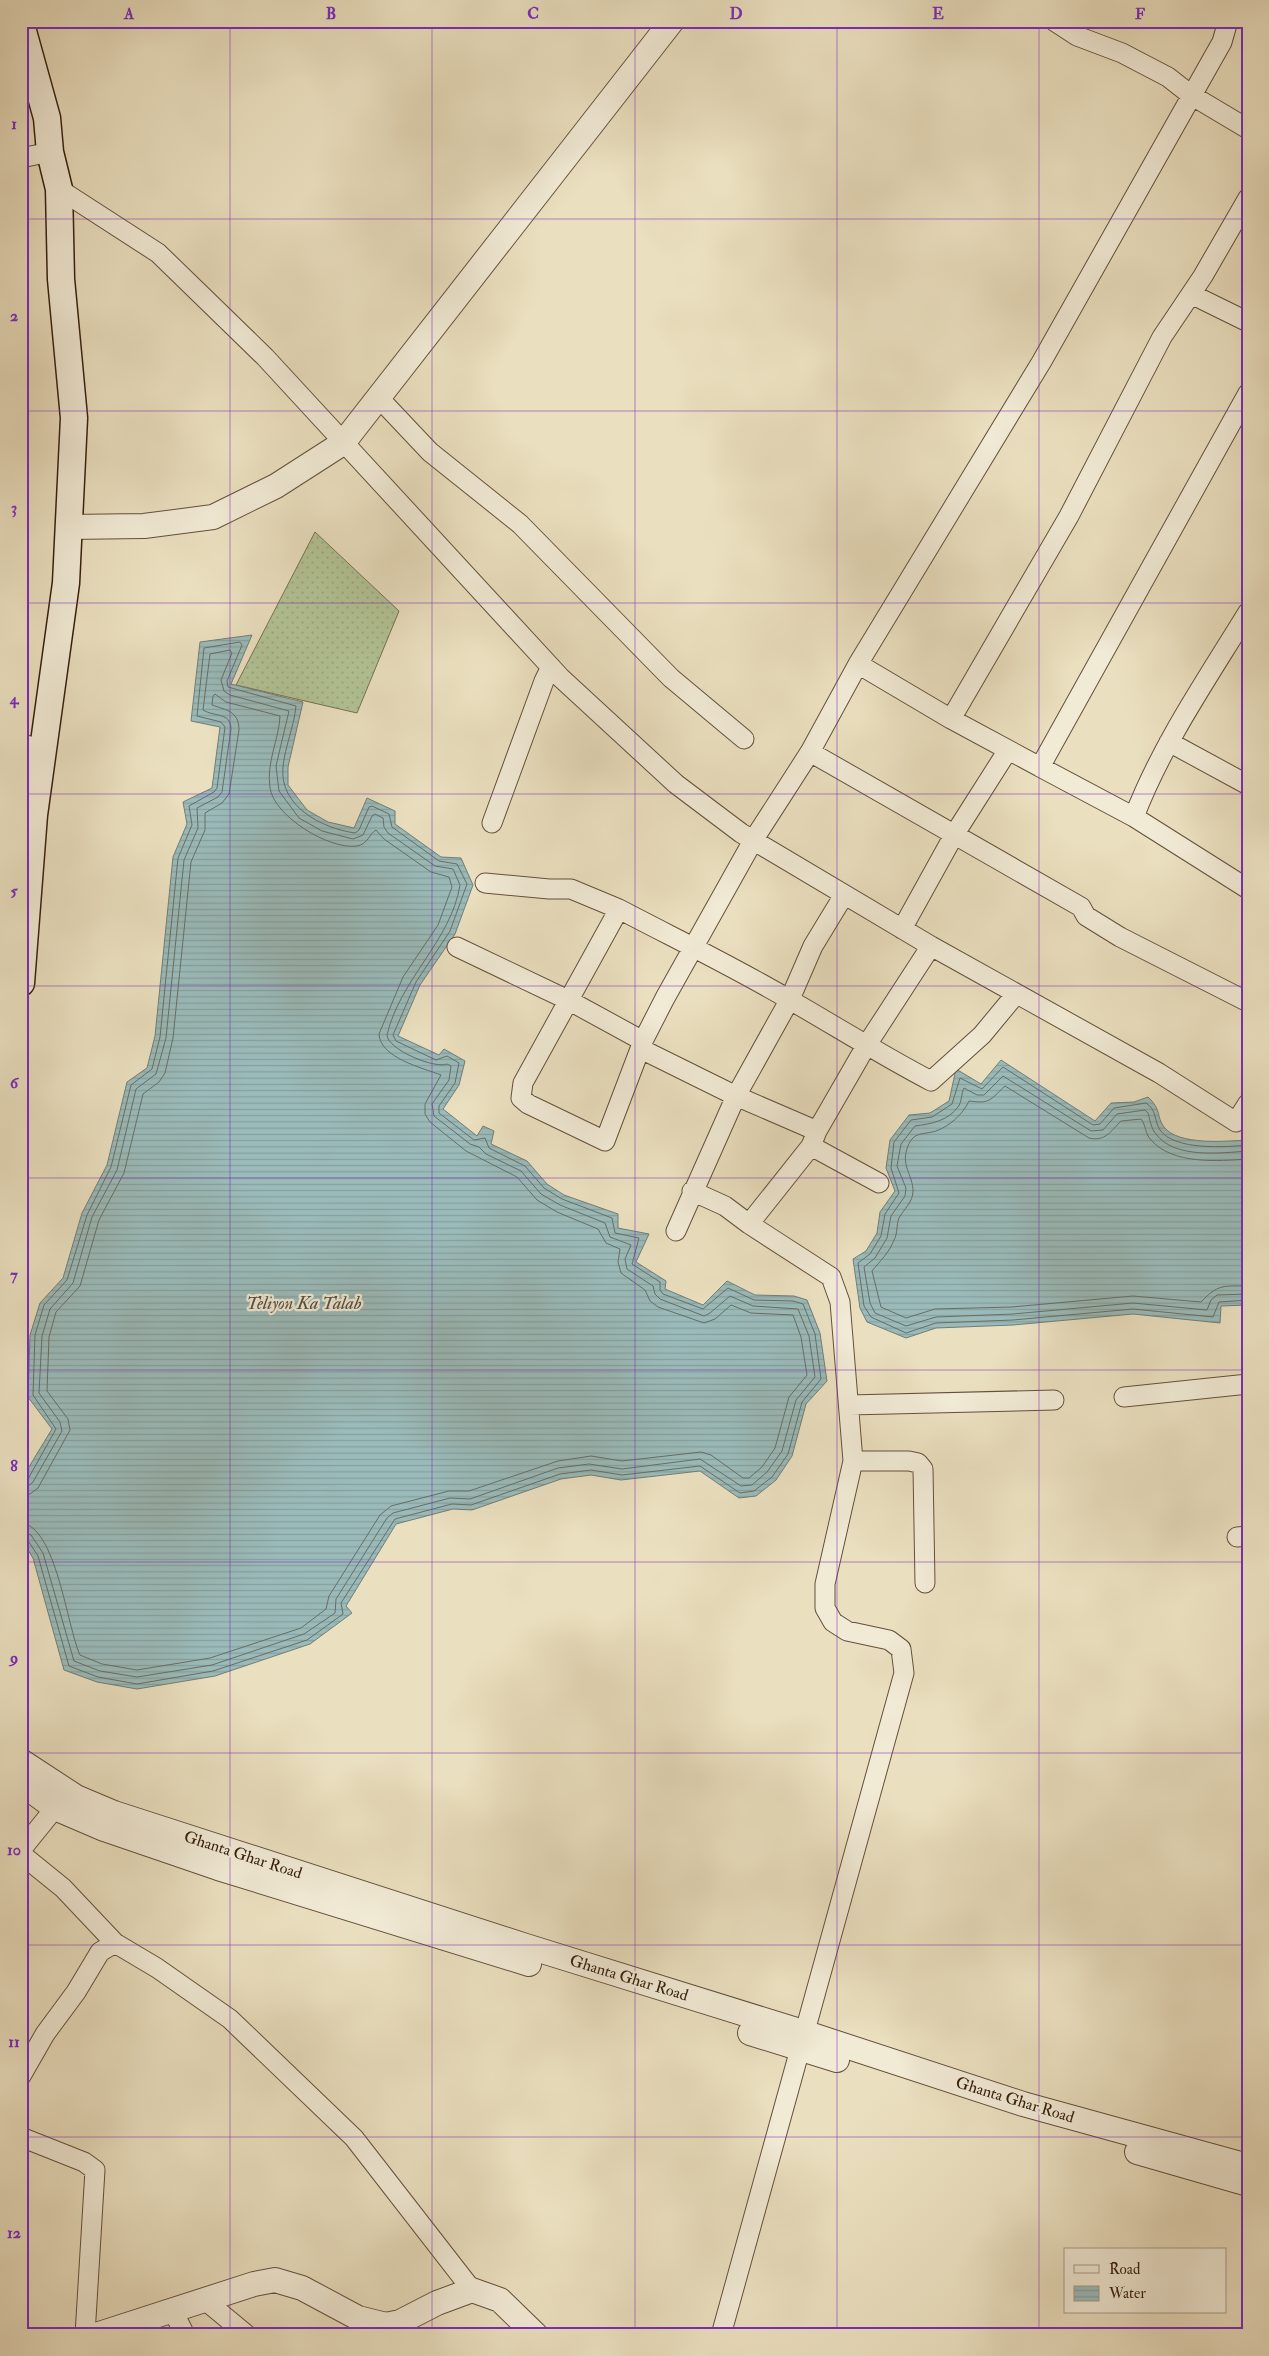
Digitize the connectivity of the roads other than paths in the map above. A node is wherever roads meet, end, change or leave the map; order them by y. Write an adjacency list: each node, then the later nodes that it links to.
1 (672, 21): 14 (street)
2 (1054, 21): 5 (street)
3 (1228, 21): 5 (street)
4 (21, 24): 7 (main road)
5 (1191, 95): 6 (street); 18 (street)
6 (1248, 129)
7 (50, 152): 8 (street); 9 (main road)
8 (21, 158)
9 (59, 189): 15 (street); 16 (main road)
10 (1248, 198): 11 (street)
11 (1191, 294): 12 (street); 20 (street)
12 (1248, 322)
13 (1248, 393): 26 (street)
14 (379, 398): 15 (street); 21 (street)
15 (343, 443): 16 (street); 19 (street)
16 (68, 527): 23 (main road)
17 (1248, 612): 22 (street)
18 (858, 664): 20 (street); 25 (street)
19 (551, 668): 29 (street); 31 (street)
20 (951, 719): 24 (street)
21 (744, 739)
22 (1170, 742): 27 (street); 28 (street)
23 (33, 746): 32 (main road)
24 (1008, 750): 26 (street); 30 (street)
25 (810, 752): 30 (street); 31 (street)
26 (1040, 767): 28 (street)
27 (1248, 784)
28 (1134, 818): 34 (street)
29 (492, 822)
30 (954, 835): 37 (street); 45 (street)
31 (754, 839): 35 (street); 40 (street)
32 (26, 884): 41 (main road)
33 (485, 884): 36 (street)
34 (1248, 889)
35 (844, 895): 37 (street); 43 (street)
36 (618, 909): 40 (street); 44 (street)
37 (902, 930): 38 (street)
38 (931, 946): 42 (street); 47 (street)
39 (457, 947): 44 (street)
40 (693, 948): 43 (street); 46 (street)
41 (21, 983)
42 (1016, 994): 47 (street); 50 (street)
43 (790, 999): 47 (street); 48 (street)
44 (568, 1000): 46 (street); 46 (street)
45 (1248, 1002)
46 (642, 1045): 48 (street)
47 (866, 1046): 51 (street)
48 (736, 1096): 51 (street); 53 (street)
49 (1248, 1103): 50 (street)
50 (1242, 1123)
51 (814, 1138): 52 (street); 54 (street)
52 (878, 1183)
53 (692, 1191): 54 (street); 55 (street)
54 (749, 1224): 59 (street)
55 (676, 1231)
56 (1248, 1384): 57 (street)
57 (1124, 1397)
58 (1054, 1400): 59 (street)
59 (850, 1405): 60 (street)
60 (853, 1461): 61 (street); 68 (street)
61 (925, 1583)
62 (21, 1761): 68 (street, Ghanta Ghar Road)
63 (21, 1783): 64 (street, Ghanta Ghar Road)
64 (55, 1808): 65 (street); 68 (street, Ghanta Ghar Road)
65 (21, 1850)
66 (21, 1854): 67 (street)
67 (115, 1943): 69 (street); 73 (street)
68 (803, 2040): 71 (street, Ghanta Ghar Road); 72 (street, Ghanta Ghar Road); 81 (street)
69 (21, 2076)
70 (21, 2137): 76 (street)
71 (1248, 2166)
72 (1248, 2184)
73 (472, 2290): 74 (street); 80 (street)
74 (206, 2301): 75 (street); 79 (street)
75 (174, 2311): 77 (street); 78 (street)
76 (85, 2335)
77 (96, 2335)
78 (185, 2335)
79 (247, 2335)
80 (536, 2335)
81 (722, 2335)

